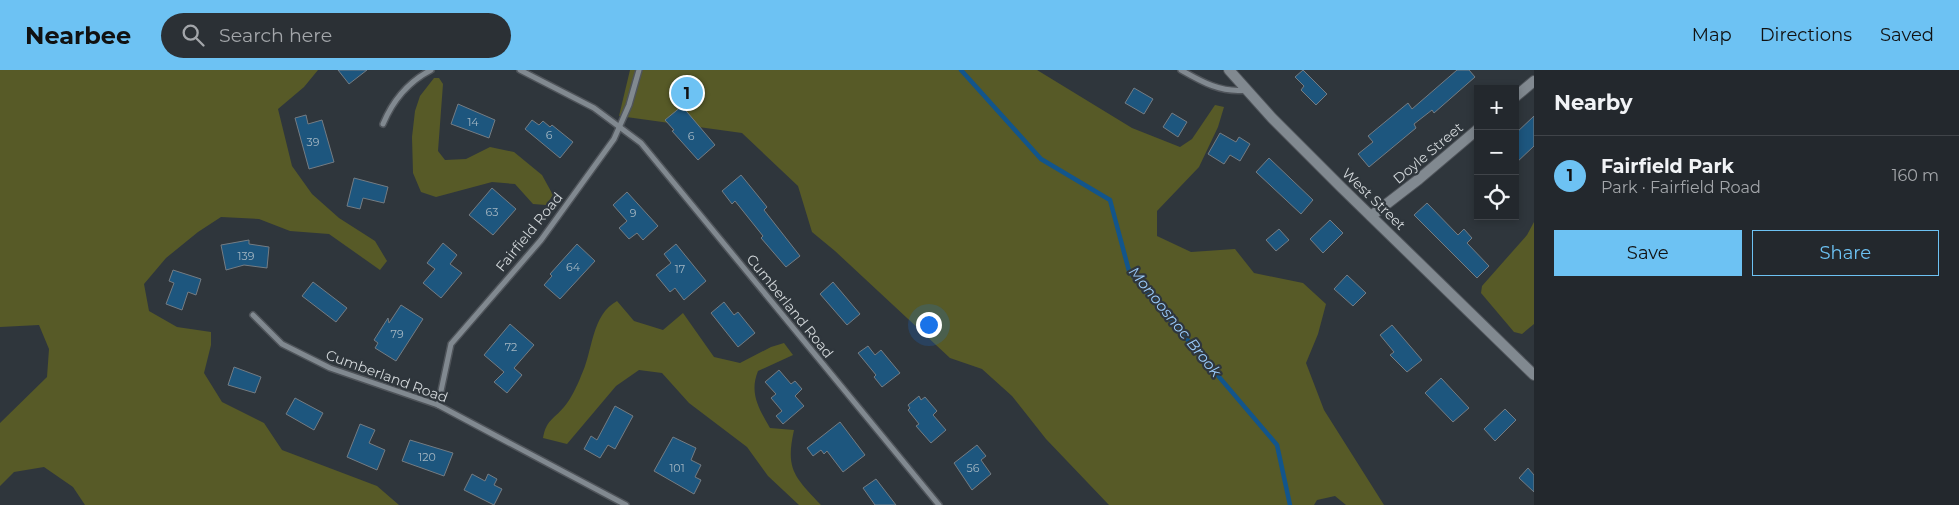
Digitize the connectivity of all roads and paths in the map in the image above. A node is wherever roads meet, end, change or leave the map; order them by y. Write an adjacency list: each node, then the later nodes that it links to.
1 (431, 70): 9 (street)
2 (520, 70): 10 (street, Cumberland Road)
3 (639, 70): 10 (street, Fairfield Road)
4 (1181, 70): 7 (street)
5 (1229, 70): 7 (main road, West Street)
6 (1534, 81): 8 (main road)
7 (1247, 90): 12 (main road, West Street)
8 (1519, 94)
9 (383, 124)
10 (620, 125): 15 (street, Fairfield Road); 17 (street, Cumberland Road)
11 (1477, 130): 12 (main road, Doyle Street)
12 (1371, 216): 14 (main road, West Street)
13 (253, 315): 15 (street, Cumberland Road)
14 (1534, 375)
15 (438, 405): 16 (street, Cumberland Road)
16 (626, 505)
17 (939, 505)

